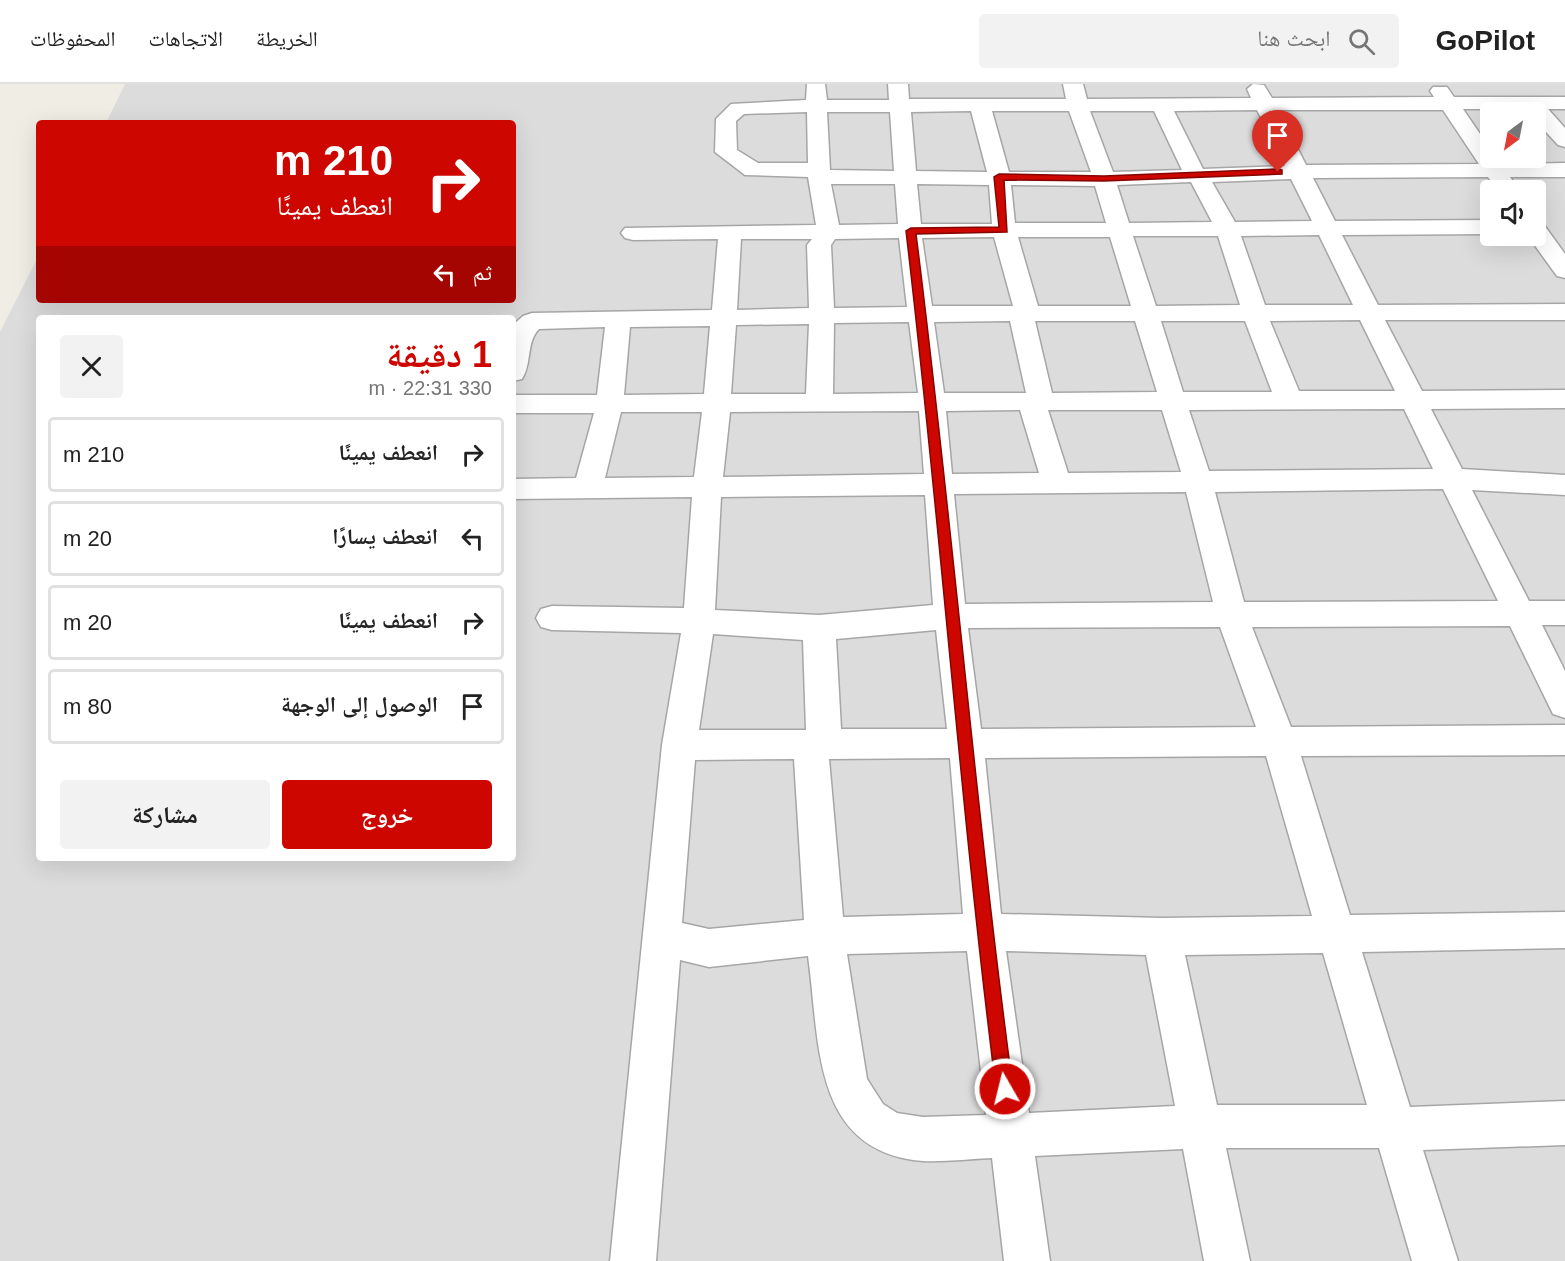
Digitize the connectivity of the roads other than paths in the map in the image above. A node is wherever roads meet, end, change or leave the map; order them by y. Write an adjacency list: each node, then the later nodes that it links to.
1 (816, 84): 13 (street)
2 (1073, 84): 14 (street)
3 (1339, 84): 10 (street)
4 (1435, 84): 11 (street)
5 (1260, 94): 10 (street); 12 (street); 17 (street)
6 (900, 95): 8 (street); 13 (street); 21 (street)
7 (1534, 97): 9 (street); 11 (street); 15 (street)
8 (982, 98): 14 (street); 22 (street)
9 (1565, 103)
10 (1351, 104): 11 (street)
11 (1450, 104): 18 (street)
12 (1161, 105): 14 (street); 20 (street)
13 (816, 106): 19 (street); 19 (street)
14 (1078, 106): 23 (street)
15 (1565, 141)
16 (1565, 170): 18 (street)
17 (1299, 172): 18 (street); 20 (street); 28 (street)
18 (1496, 172): 24 (street)
19 (819, 173): 21 (street); 32 (street)
20 (1196, 174): 23 (street); 29 (street)
21 (906, 176): 22 (street); 33 (street)
22 (999, 177): 23 (street); 30 (street)
23 (1104, 178): 31 (street)
24 (1502, 180)
25 (1565, 226): 27 (street)
26 (1480, 227): 28 (street)
27 (1546, 227)
28 (1328, 228): 29 (street); 41 (street)
29 (1227, 229): 31 (street); 40 (street)
30 (1004, 230): 31 (street); 33 (street); 42 (street)
31 (1119, 230): 43 (street)
32 (829, 231): 33 (street); 35 (street); 44 (street)
33 (911, 231): 39 (street)
34 (633, 232): 35 (street)
35 (730, 232): 45 (street)
36 (1546, 243): 37 (street)
37 (1565, 271)
38 (1565, 312): 41 (street)
39 (922, 314): 42 (street); 44 (street); 51 (street)
40 (1255, 314): 41 (street); 43 (street); 49 (street)
41 (1371, 314): 50 (street)
42 (1024, 315): 43 (street); 52 (street)
43 (1145, 315): 53 (street)
44 (822, 316): 45 (street); 54 (street)
45 (722, 317): 46 (street); 55 (street)
46 (618, 319): 47 (street); 57 (street)
47 (516, 358)
48 (1565, 399): 50 (street)
49 (1289, 400): 50 (street); 53 (street)
50 (1413, 400): 58 (street)
51 (932, 401): 52 (street); 54 (street); 62 (street)
52 (1036, 401): 53 (street); 60 (street)
53 (1171, 401): 59 (street)
54 (819, 402): 55 (street)
55 (717, 403): 57 (street); 63 (street)
56 (516, 404): 57 (street)
57 (610, 404): 64 (street)
58 (1454, 479): 59 (street); 61 (street); 67 (street)
59 (1198, 482): 60 (street); 68 (street)
60 (1058, 484): 62 (street)
61 (1565, 485)
62 (939, 486): 63 (street); 69 (street)
63 (707, 487): 64 (street); 71 (street)
64 (588, 488): 65 (street)
65 (516, 489)
66 (1565, 613): 67 (street)
67 (1517, 614): 68 (street); 73 (street)
68 (1232, 615): 69 (street); 75 (street)
69 (950, 616): 72 (street); 76 (street)
70 (552, 618): 71 (street)
71 (699, 621): 72 (street); 78 (street)
72 (819, 628): 77 (street)
73 (1565, 704)
74 (1565, 740): 75 (street)
75 (1279, 742): 76 (street); 81 (street)
76 (966, 743): 77 (street); 80 (street)
77 (817, 744): 78 (street); 82 (street)
78 (679, 745): 83 (street)
79 (1565, 930): 81 (street)
80 (984, 932): 82 (street); 84 (street); 88 (street)
81 (1336, 934): 84 (street); 87 (street)
82 (825, 936): 83 (street); 88 (street)
83 (661, 937): 89 (street)
84 (1162, 937): 86 (street)
85 (1565, 1123): 87 (street)
86 (1199, 1127): 87 (street); 88 (street); 91 (street)
87 (1397, 1129): 92 (street)
88 (1011, 1134): 90 (street)
89 (633, 1261)
90 (1027, 1261)
91 (1227, 1261)
92 (1436, 1261)

